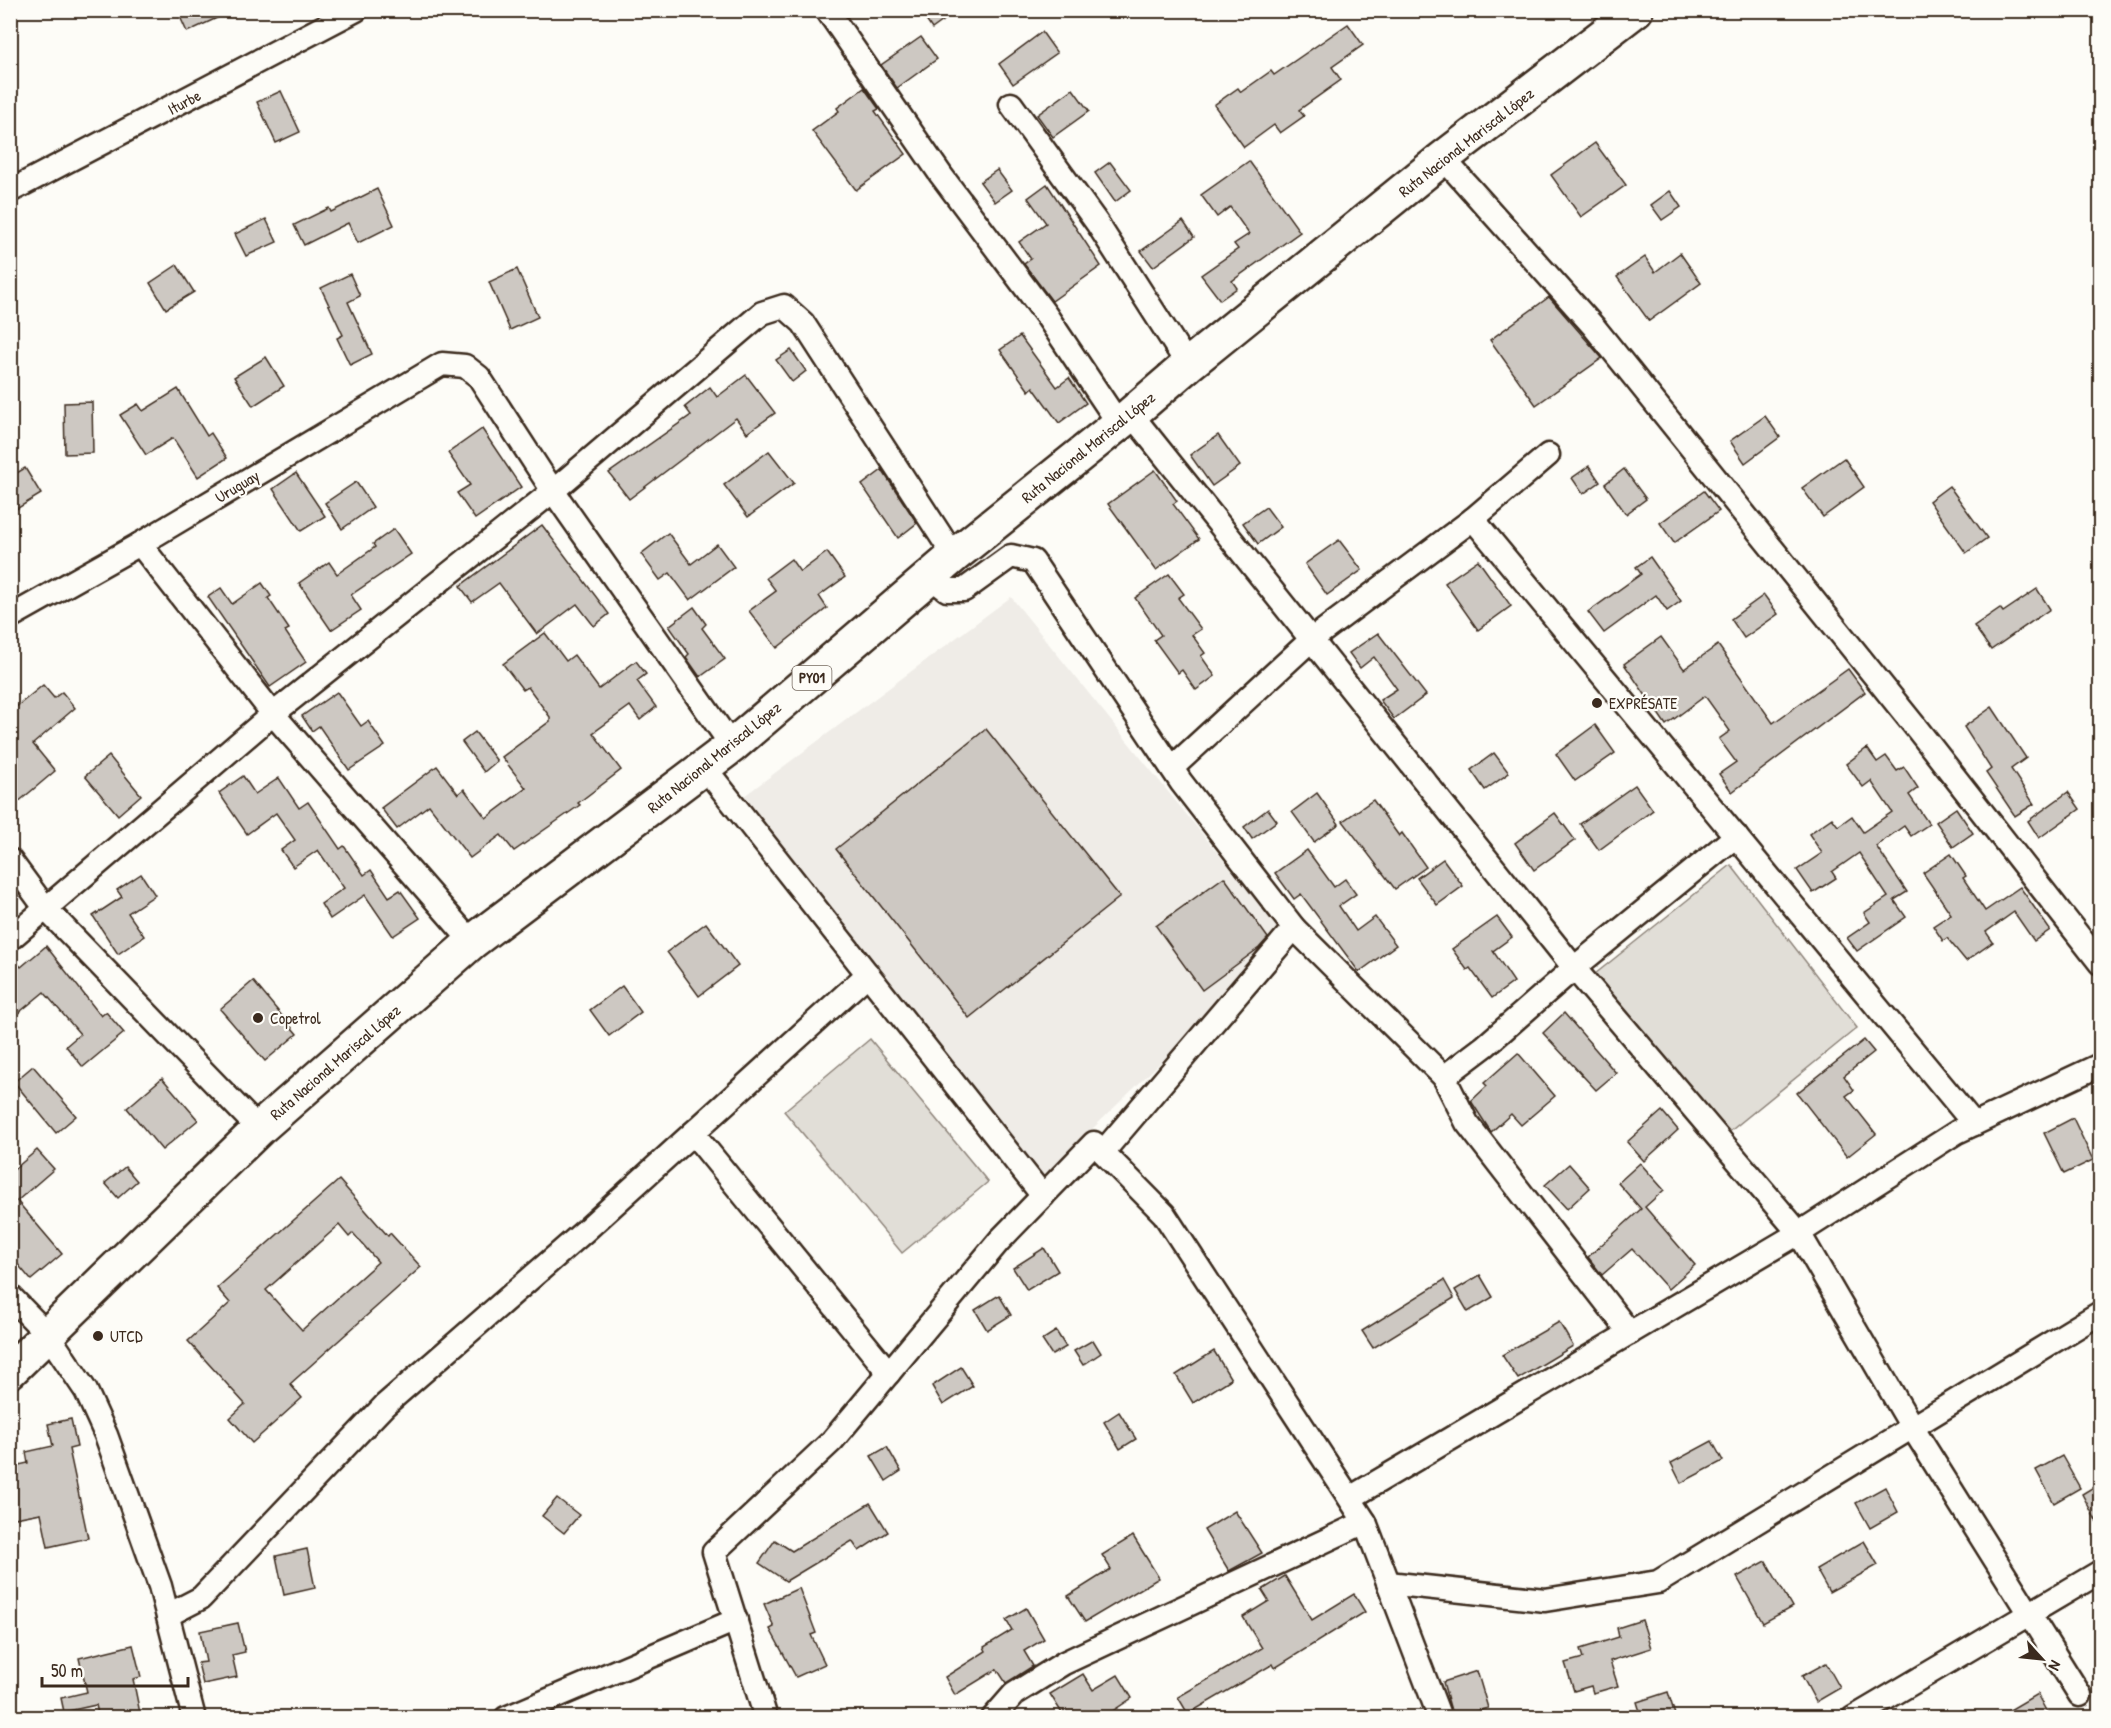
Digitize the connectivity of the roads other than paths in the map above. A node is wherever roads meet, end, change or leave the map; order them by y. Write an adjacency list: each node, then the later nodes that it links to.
1 (356, 10): 6 (street, Iturbe)
2 (827, 10): 8 (street)
3 (1636, 10): 5 (highway, Ruta Nacional Mariscal López / PY01)
4 (1011, 104): 7 (street)
5 (1443, 158): 7 (highway, Ruta Nacional Mariscal López / PY01); 26 (street)
6 (10, 191)
7 (1188, 365): 8 (highway, Ruta Nacional Mariscal López / PY01)
8 (1125, 419): 13 (highway, Ruta Nacional Mariscal López / PY01); 15 (street)
9 (1548, 455): 11 (street)
10 (553, 491): 12 (street, Uruguay); 13 (street); 16 (street); 17 (street)
11 (1473, 519): 15 (street); 20 (street)
12 (140, 544): 14 (street, Uruguay); 16 (street)
13 (942, 566): 17 (highway, Ruta Nacional Mariscal López / PY01); 19 (street)
14 (10, 616)
15 (1311, 640): 19 (street); 27 (street)
16 (273, 714): 22 (street); 25 (street)
17 (732, 746): 18 (highway, Ruta Nacional Mariscal López / PY01)
18 (705, 768): 25 (highway, Ruta Nacional Mariscal López / PY01); 28 (street)
19 (1172, 768): 23 (street)
20 (1736, 836): 27 (street); 31 (street)
21 (10, 860): 22 (street)
22 (46, 909): 24 (street); 32 (street)
23 (1294, 928): 30 (street); 34 (street)
24 (10, 939)
25 (472, 942): 32 (highway, Ruta Nacional Mariscal López / PY01)
26 (2100, 963)
27 (1574, 968): 30 (street); 36 (street)
28 (868, 974): 33 (street); 35 (street)
29 (2100, 1065): 31 (street)
30 (1444, 1077): 39 (street)
31 (1974, 1124): 36 (street)
32 (259, 1129): 40 (highway, Ruta Nacional Mariscal López / PY01)
33 (693, 1133): 42 (street); 49 (street)
34 (1103, 1152): 35 (street); 44 (street)
35 (1042, 1196): 42 (street)
36 (1799, 1233): 39 (street); 43 (street)
37 (10, 1296): 40 (street)
38 (2100, 1313): 43 (street)
39 (1630, 1333): 44 (street)
40 (49, 1336): 41 (highway, Ruta Nacional Mariscal López / PY01); 49 (street)
41 (10, 1371)
42 (889, 1373): 50 (street)
43 (1912, 1427): 47 (street); 48 (street)
44 (1350, 1498): 45 (street)
45 (1365, 1522): 47 (street); 55 (street)
46 (2100, 1572): 48 (street)
47 (1388, 1583): 56 (street)
48 (2029, 1613): 51 (street); 57 (street)
49 (168, 1615): 52 (street)
50 (736, 1620): 53 (street); 54 (street)
51 (2080, 1695)
52 (194, 1718)
53 (506, 1718)
54 (766, 1718)
55 (993, 1718)
56 (1440, 1718)
57 (1853, 1718)

